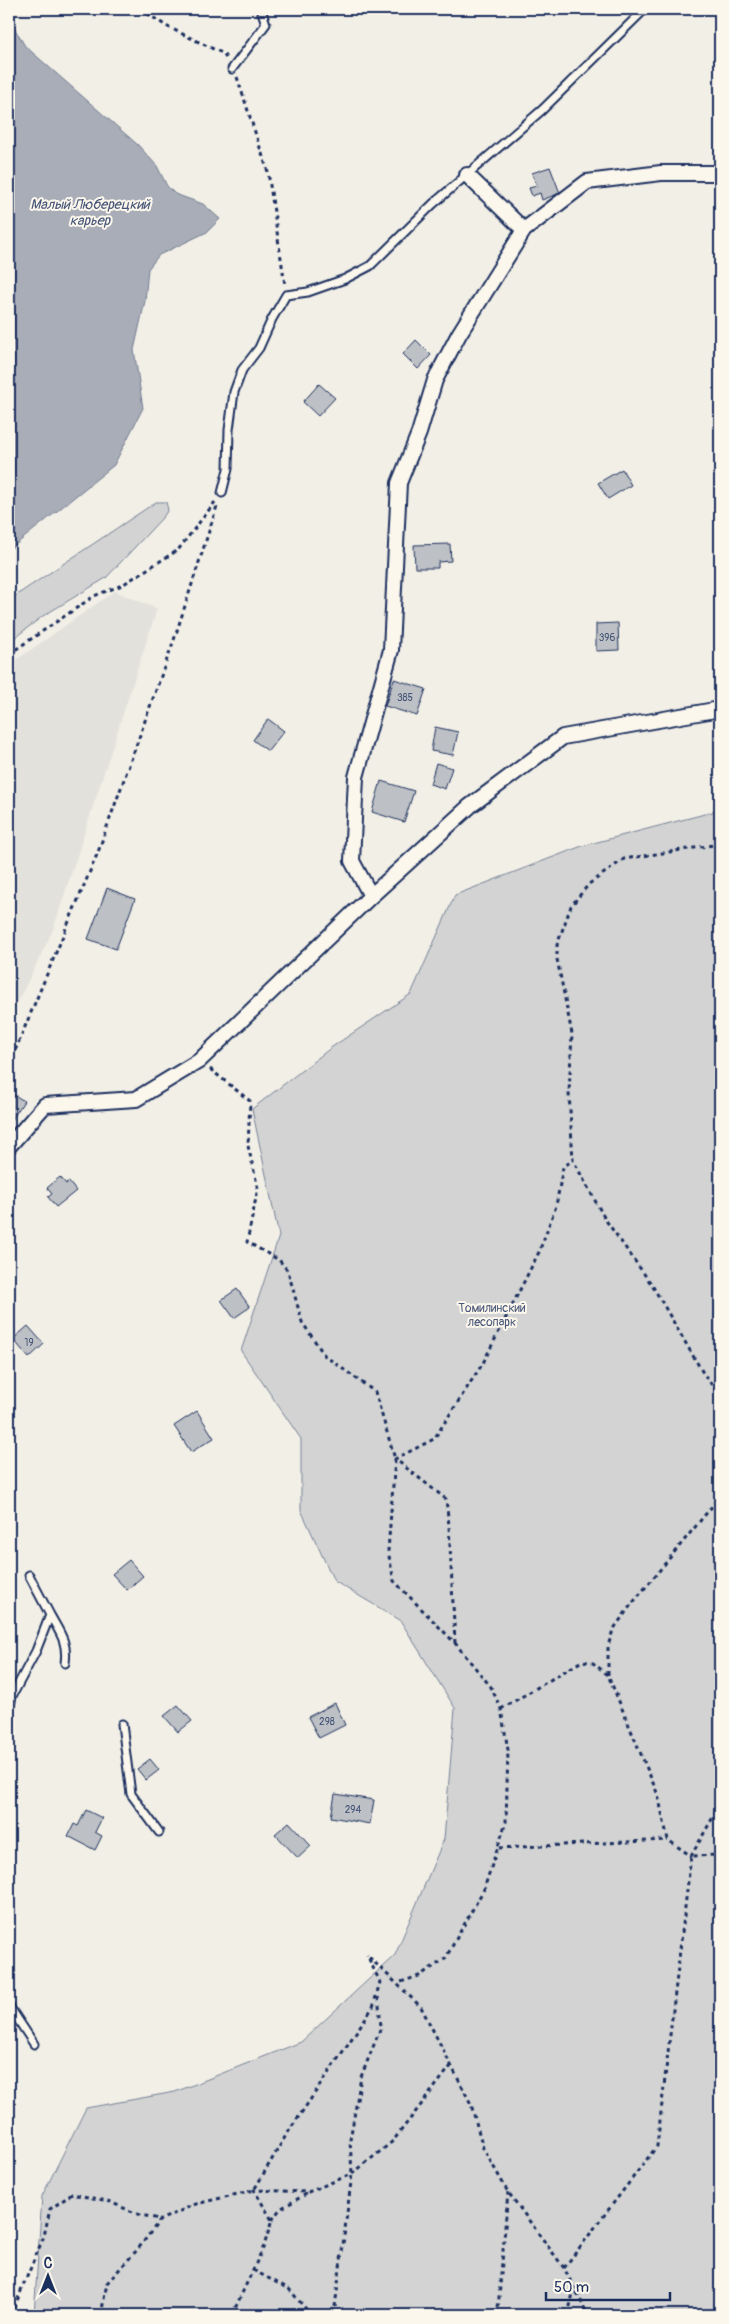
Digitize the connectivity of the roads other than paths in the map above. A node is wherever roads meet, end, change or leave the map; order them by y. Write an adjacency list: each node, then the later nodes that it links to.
1 (261, 9): 3 (lane)
2 (645, 9): 5 (lane)
3 (232, 69)
4 (720, 173): 6 (street)
5 (467, 176): 6 (street); 7 (lane)
6 (524, 230): 9 (street)
7 (222, 493)
8 (720, 709): 9 (street)
9 (371, 896): 10 (street)
10 (9, 1146)
11 (29, 1575): 12 (lane)
12 (50, 1615): 13 (lane); 14 (lane)
13 (65, 1663)
14 (9, 1710)
15 (122, 1724): 16 (lane)
16 (159, 1832)
17 (9, 2006): 18 (lane)
18 (34, 2044)

